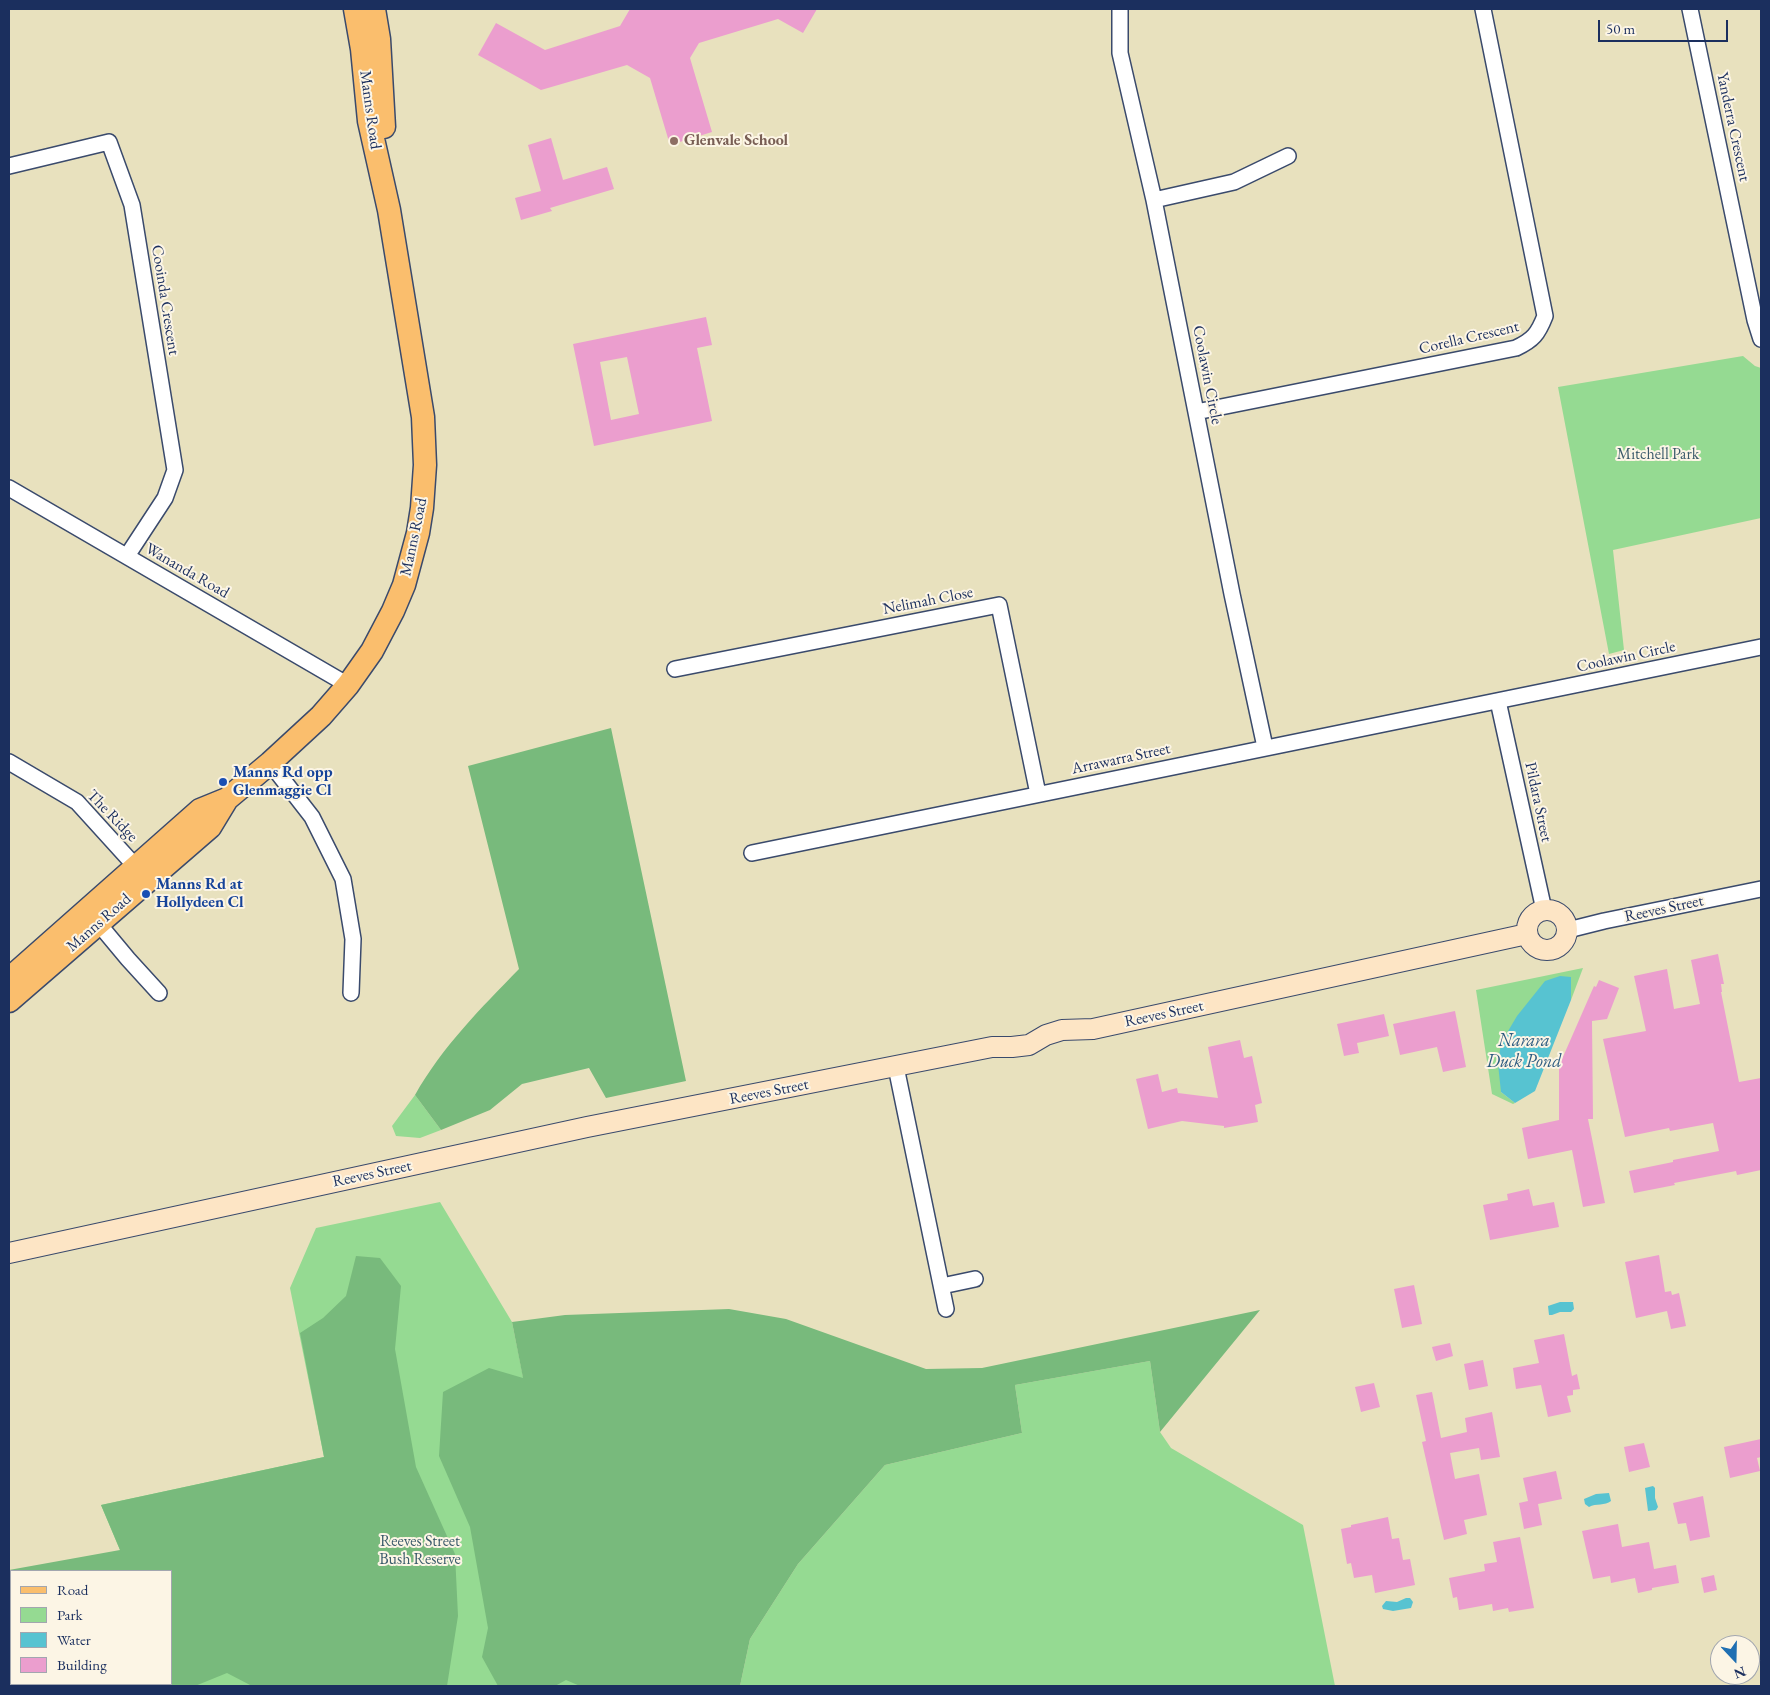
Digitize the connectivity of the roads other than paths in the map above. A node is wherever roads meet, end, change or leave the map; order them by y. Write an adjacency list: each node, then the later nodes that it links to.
1 (355, 9): 9 (main road, Manns Road)
2 (374, 9): 9 (main road, Manns Road)
3 (1120, 9): 8 (street, Coolawin Circle)
4 (1483, 9): 11 (street, Corella Crescent)
5 (1690, 9): 10 (street, Yanderra Crescent)
6 (1288, 156): 8 (street)
7 (9, 166): 13 (street, Cooinda Crescent)
8 (1154, 200): 11 (street, Coolawin Circle)
9 (389, 210): 16 (main road, Manns Road)
10 (1761, 339)
11 (1196, 412): 18 (street, Coolawin Circle)
12 (9, 488): 13 (street, Wananda Road)
13 (127, 556): 16 (street, Wananda Road)
14 (1761, 647): 17 (street, Coolawin Circle)
15 (675, 669): 21 (street, Nelimah Close)
16 (348, 686): 20 (main road, Manns Road)
17 (1498, 701): 18 (street, Arrawarra Street); 26 (street, Pildara Street)
18 (1265, 748): 21 (street, Arrawarra Street)
19 (9, 762): 24 (street, The Ridge)
20 (270, 763): 22 (main road, Manns Road); 32 (street)
21 (1038, 794): 23 (street, Arrawarra Street)
22 (227, 798): 24 (main road, Manns Road); 27 (main road, Manns Road)
23 (752, 853)
24 (136, 867): 27 (main road, Manns Road)
25 (1761, 889): 28 (street, Reeves Street)
26 (1544, 910): 28 (street); 29 (street)
27 (93, 917): 30 (main road, Manns Road); 31 (street); 33 (main road, Manns Road)
28 (1568, 930): 29 (street)
29 (1527, 934): 34 (street, Reeves Street)
30 (9, 979)
31 (159, 993)
32 (351, 993)
33 (9, 1001)
34 (896, 1066): 35 (street, Reeves Street); 37 (street)
35 (9, 1253)
36 (975, 1279): 37 (street)
37 (942, 1286): 38 (street)
38 (946, 1309)

